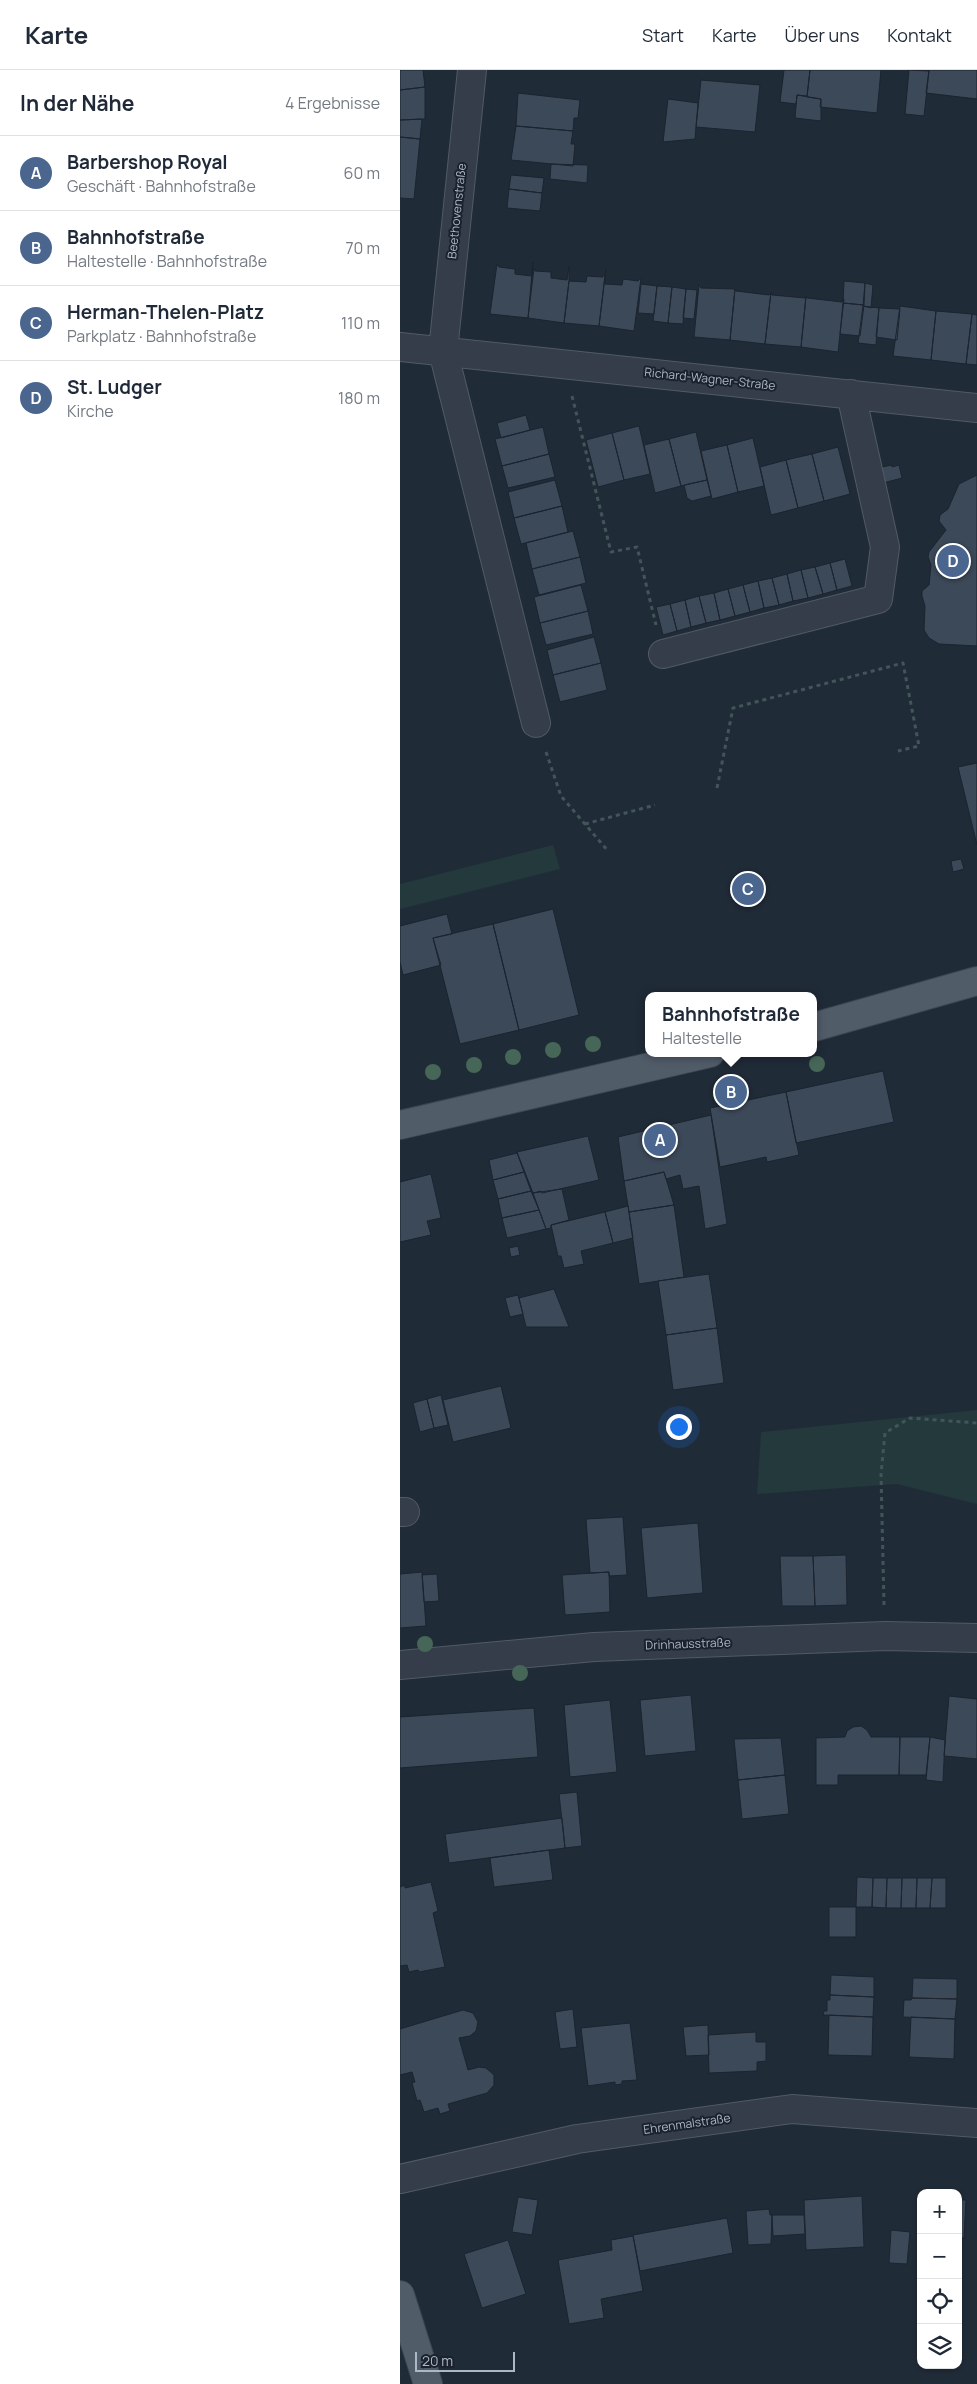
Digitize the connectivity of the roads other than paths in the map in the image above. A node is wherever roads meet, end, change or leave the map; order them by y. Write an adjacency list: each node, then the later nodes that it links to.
1 (472, 70): 3 (street, Beethovenstraße)
2 (400, 347): 3 (street, Richard-Wagner-Straße)
3 (443, 352): 4 (street, Richard-Wagner-Straße); 7 (street)
4 (851, 394): 5 (street, Richard-Wagner-Straße); 6 (street)
5 (977, 408)
6 (663, 654)
7 (536, 723)
8 (977, 981): 9 (main road)
9 (817, 1025)
10 (693, 1057): 11 (main road)
11 (400, 1125)
12 (977, 1638): 13 (street, Drinhausstraße)
13 (400, 1665)
14 (977, 2123): 15 (street, Ehrenmalstraße)
15 (400, 2180)
16 (400, 2295): 17 (main road)
17 (428, 2384)

